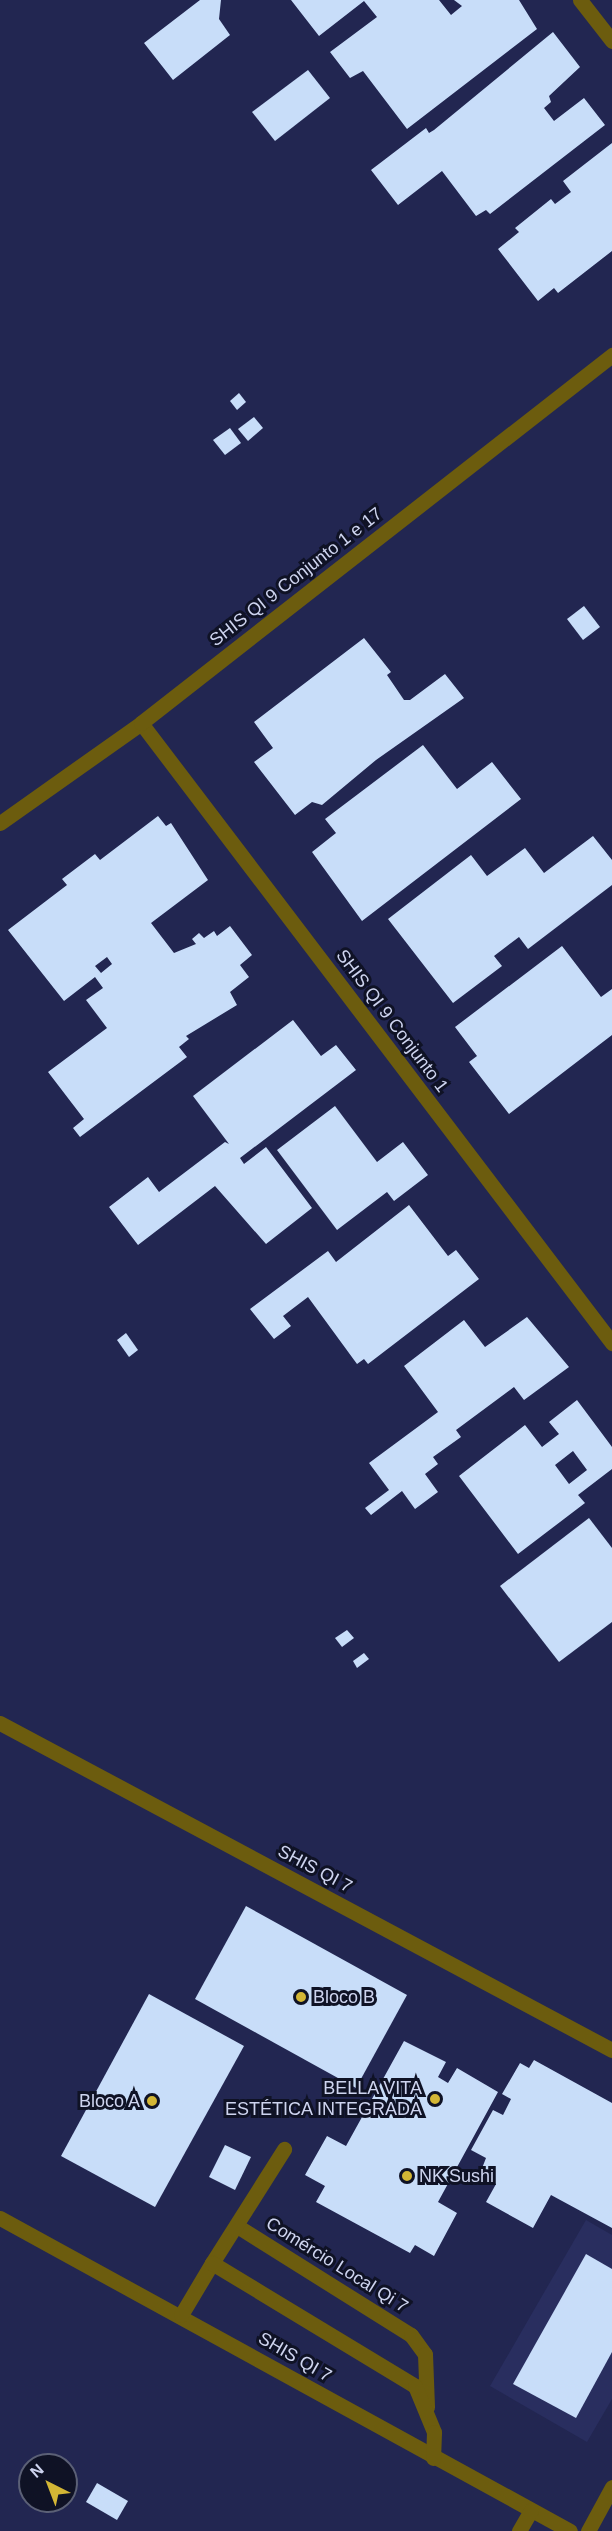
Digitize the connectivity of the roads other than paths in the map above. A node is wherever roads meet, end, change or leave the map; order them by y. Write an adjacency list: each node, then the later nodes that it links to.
1 (580, 0): 2 (street)
2 (612, 41)
3 (612, 355): 4 (street, SHIS QI 9 Conjunto 1 e 17)
4 (141, 723): 5 (street, SHIS QI 9 Conjunto 1 e 17); 6 (street, SHIS QI 9 Conjunto 1)
5 (0, 824)
6 (612, 1343)
7 (0, 1723): 8 (street, SHIS QI 7)
8 (612, 2050)
9 (284, 2149): 11 (street, Comércio Local Qi 7)
10 (0, 2218): 13 (street, SHIS QI 7)
11 (237, 2226): 12 (street, Comércio Local Qi 7); 14 (street, Comércio Local Qi 7)
12 (212, 2263): 13 (street, Comércio Local Qi 7); 14 (street, Comércio Local Qi 7)
13 (181, 2315): 15 (street, SHIS QI 7)
14 (427, 2407): 15 (street, Comércio Local Qi 7)
15 (434, 2458): 17 (street, SHIS QI 7)
16 (612, 2487): 20 (street)
17 (531, 2510): 18 (street); 19 (street, SHIS QI 7)
18 (519, 2531)
19 (570, 2531)
20 (588, 2531)

